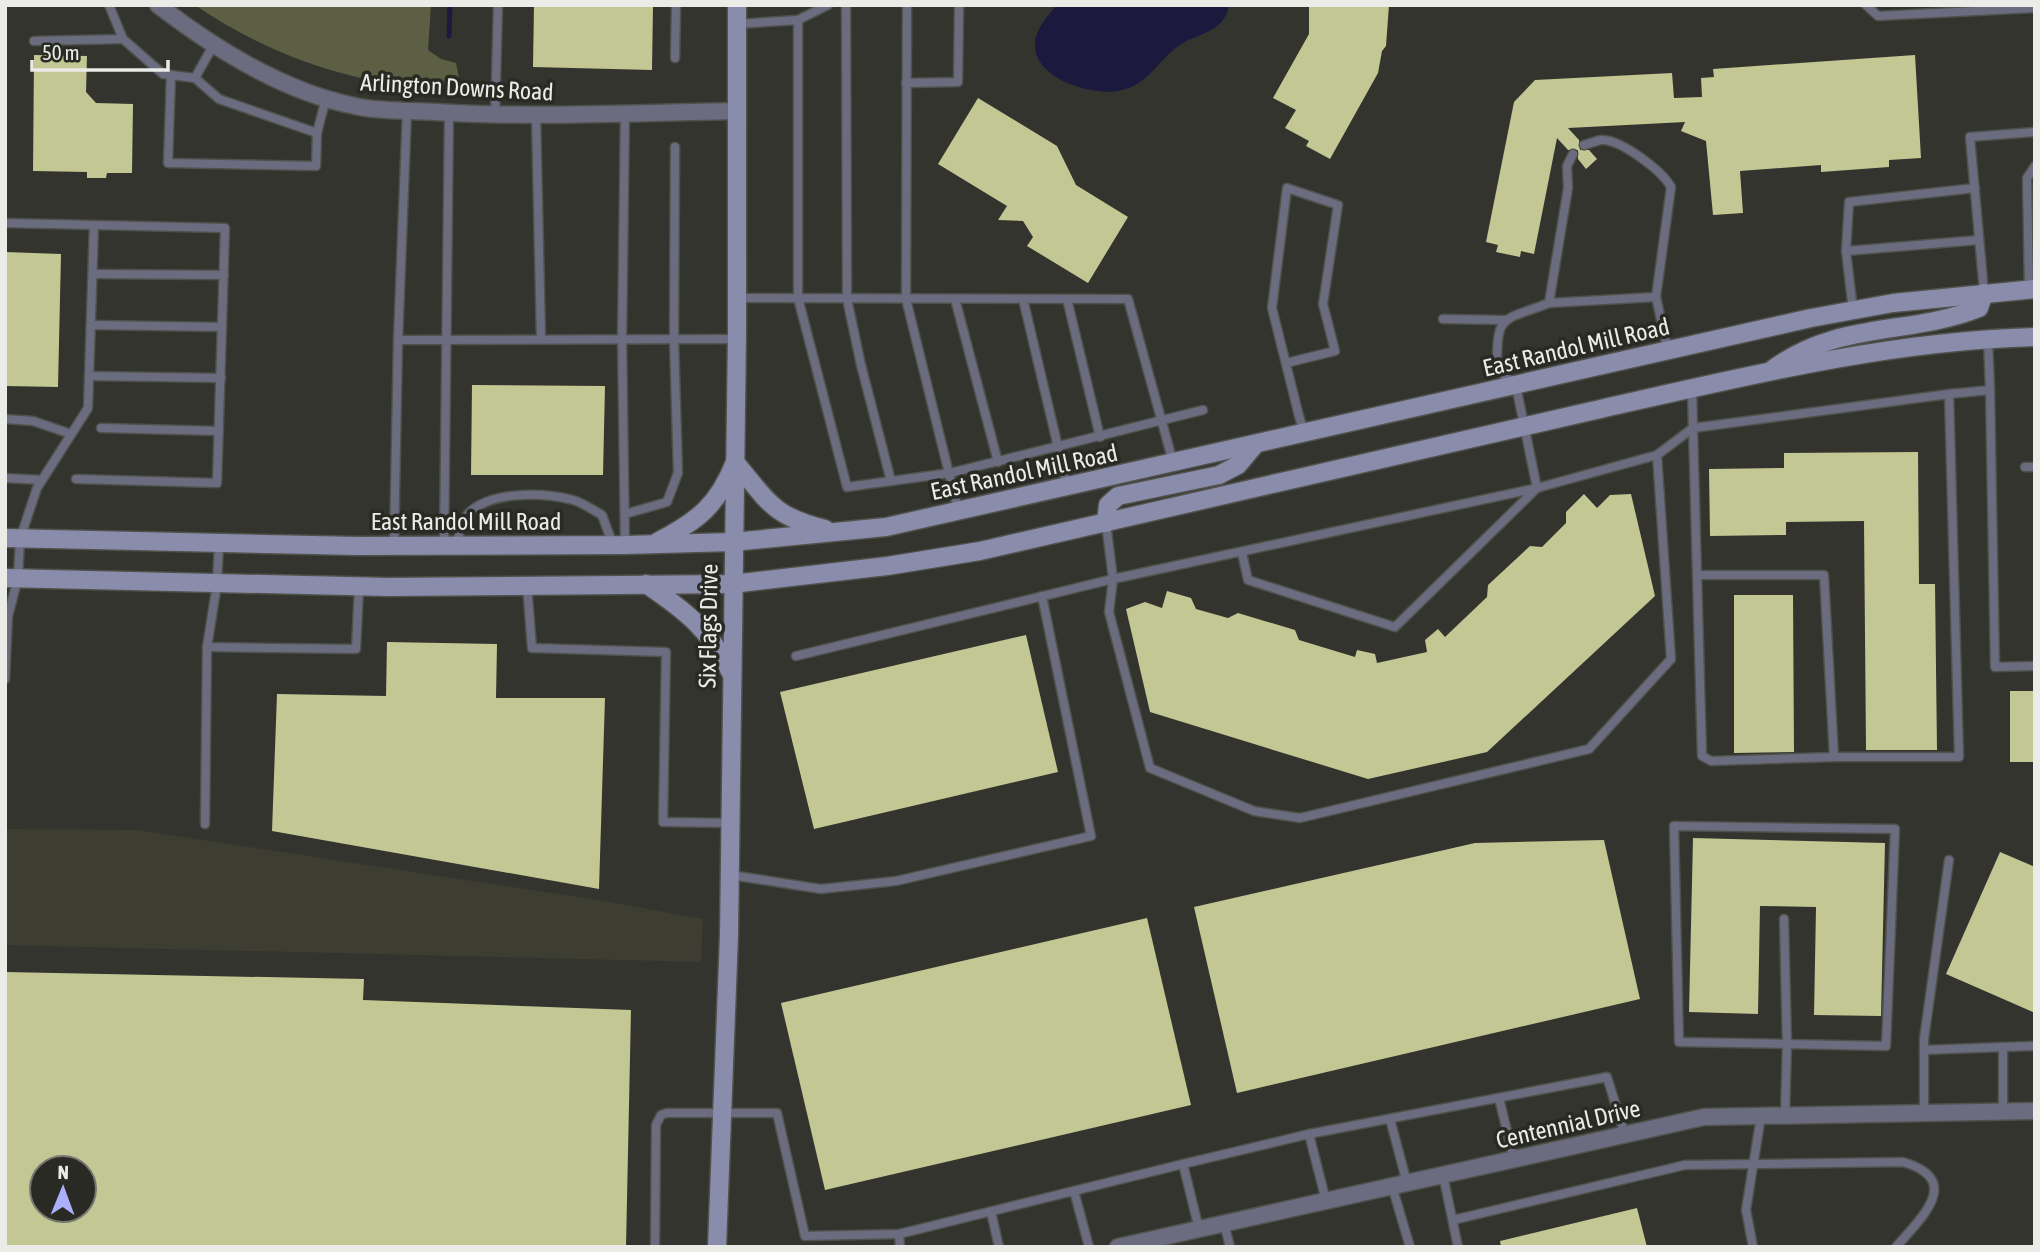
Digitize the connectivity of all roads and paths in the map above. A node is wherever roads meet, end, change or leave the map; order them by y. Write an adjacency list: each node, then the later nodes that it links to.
1 (109, 5): 17 (lane)
2 (159, 5): 19 (street, Arlington Downs Road)
3 (498, 5): 30 (lane)
4 (676, 5): 20 (lane)
5 (737, 5): 16 (main road, Six Flags Drive)
6 (828, 5): 15 (lane)
7 (846, 5): 50 (lane)
8 (906, 5): 23 (lane)
9 (959, 5): 23 (lane)
10 (1866, 5): 12 (lane)
11 (2034, 7): 13 (lane); 14 (lane)
12 (1946, 8): 13 (lane)
13 (1980, 8)
14 (2035, 15)
15 (798, 20): 16 (lane); 49 (lane)
16 (737, 24): 26 (main road, Six Flags Drive)
17 (124, 39): 18 (lane); 21 (lane)
18 (34, 41)
19 (214, 44): 22 (lane); 24 (street, Arlington Downs Road)
20 (675, 58)
21 (171, 75): 22 (lane); 32 (lane)
22 (195, 78): 32 (lane)
23 (906, 83): 51 (lane)
24 (326, 98): 25 (street, Arlington Downs Road); 32 (lane)
25 (407, 110): 27 (street, Arlington Downs Road); 67 (lane)
26 (737, 111): 28 (street, Arlington Downs Road); 48 (main road, Six Flags Drive)
27 (449, 113): 30 (street, Arlington Downs Road); 68 (lane)
28 (625, 113): 29 (street, Arlington Downs Road); 64 (lane)
29 (536, 115): 30 (street, Arlington Downs Road); 63 (lane)
30 (495, 116)
31 (2035, 132): 37 (lane)
32 (317, 133)
33 (1584, 145): 47 (lane)
34 (675, 147): 65 (lane)
35 (1573, 154): 55 (lane)
36 (2035, 166): 41 (lane)
37 (1975, 188): 40 (lane); 42 (lane)
38 (5, 223): 39 (lane)
39 (94, 225): 43 (lane); 44 (lane)
40 (1979, 240): 42 (lane); 46 (lane)
41 (2032, 246): 45 (lane)
42 (1846, 251): 56 (lane)
43 (93, 274): 44 (lane); 59 (lane)
44 (224, 275): 60 (lane)
45 (2032, 290): 46 (main road, East Randol Mill Road)
46 (1984, 293): 56 (main road, East Randol Mill Road); 71 (main road)
47 (1656, 297): 55 (lane); 69 (lane)
48 (737, 298): 49 (lane); 66 (main road, Six Flags Drive)
49 (799, 298): 50 (lane); 100 (lane)
50 (847, 299): 51 (lane); 100 (lane)
51 (906, 299): 52 (lane); 96 (lane)
52 (955, 299): 53 (lane); 91 (lane)
53 (1023, 299): 54 (lane); 89 (lane)
54 (1068, 299): 80 (lane); 87 (lane)
55 (1549, 303): 58 (lane)
56 (1853, 310): 69 (main road, East Randol Mill Road)
57 (1443, 319): 58 (lane)
58 (1505, 320): 74 (lane)
59 (91, 325): 60 (lane); 72 (lane)
60 (222, 327): 73 (lane)
61 (2035, 337): 62 (main road)
62 (1988, 338): 71 (main road); 76 (lane)
63 (541, 339): 64 (lane); 68 (lane)
64 (622, 339): 65 (lane); 104 (lane)
65 (674, 339): 66 (lane); 104 (lane)
66 (737, 339): 92 (main road, Six Flags Drive)
67 (398, 340): 68 (lane); 112 (lane)
68 (446, 340): 113 (lane)
69 (1668, 351): 74 (main road, East Randol Mill Road)
70 (1286, 363): 70 (lane); 86 (lane)
71 (1768, 373): 75 (main road)
72 (89, 376): 73 (lane); 85 (lane)
73 (221, 378): 84 (lane)
74 (1516, 386): 81 (lane); 86 (main road, East Randol Mill Road)
75 (1692, 388): 81 (main road); 83 (lane)
76 (1990, 390): 77 (lane); 127 (lane)
77 (1949, 394): 83 (lane); 130 (lane)
78 (1203, 410): 80 (lane)
79 (5, 419): 85 (lane)
80 (1162, 422): 87 (lane); 93 (lane)
81 (1524, 426): 102 (lane); 105 (main road)
82 (101, 428): 84 (lane)
83 (1693, 428): 90 (lane); 115 (lane)
84 (219, 431): 98 (lane)
85 (71, 434): 99 (lane)
86 (1304, 435): 88 (main road, East Randol Mill Road)
87 (1100, 437): 89 (lane)
88 (1254, 446): 93 (main road, East Randol Mill Road); 105 (main road)
89 (1058, 447): 91 (lane); 101 (lane)
90 (1657, 455): 102 (lane); 117 (lane)
91 (998, 462): 96 (lane)
92 (734, 463): 106 (main road); 108 (main road, Six Flags Drive); 111 (main road)
93 (1173, 464): 101 (main road, East Randol Mill Road)
94 (2025, 467): 95 (lane)
95 (2035, 467)
96 (950, 473): 100 (lane); 103 (lane)
97 (5, 478): 99 (lane)
98 (76, 479)
99 (42, 480): 107 (lane)
100 (891, 481)
101 (1068, 488): 103 (main road, East Randol Mill Road)
102 (1537, 488): 114 (lane); 114 (lane)
103 (958, 512): 106 (main road, East Randol Mill Road)
104 (625, 514): 110 (lane)
105 (1106, 523): 117 (lane); 120 (main road)
106 (838, 532): 108 (main road, East Randol Mill Road)
107 (13, 539): 109 (main road, East Randol Mill Road); 116 (lane)
108 (733, 542): 111 (main road, East Randol Mill Road); 120 (main road, Six Flags Drive)
109 (219, 543): 112 (main road, East Randol Mill Road); 118 (lane)
110 (619, 545): 111 (main road, East Randol Mill Road); 113 (main road, East Randol Mill Road); 113 (lane)
111 (652, 545)
112 (394, 546): 113 (main road, East Randol Mill Road)
113 (451, 546)
114 (1242, 553): 117 (lane)
115 (1697, 575): 130 (lane); 130 (lane)
116 (12, 578): 118 (main road); 124 (lane)
117 (1113, 579): 123 (lane)
118 (217, 584): 122 (main road); 125 (lane)
119 (646, 584): 120 (main road); 121 (main road); 128 (main road)
120 (732, 584): 128 (main road, Six Flags Drive)
121 (527, 585): 122 (main road); 131 (lane)
122 (359, 586): 125 (lane)
123 (1042, 596): 126 (lane); 134 (lane)
124 (7, 616): 129 (lane)
125 (207, 647): 132 (lane)
126 (796, 656)
127 (2035, 666)
128 (732, 675): 131 (main road, Six Flags Drive)
129 (5, 679)
130 (1834, 757)
131 (730, 822): 134 (main road, Six Flags Drive)
132 (205, 824)
133 (1949, 860): 139 (lane)
134 (730, 874): 141 (main road, Six Flags Drive)
135 (1784, 919): 136 (lane)
136 (1787, 1044): 136 (lane); 146 (lane)
137 (2035, 1046): 138 (lane)
138 (2003, 1047): 139 (lane); 143 (lane)
139 (1924, 1049): 144 (lane)
140 (1499, 1098): 147 (lane); 149 (lane); 150 (lane)
141 (723, 1111): 161 (lane); 162 (lane); 163 (main road, Six Flags Drive)
142 (2035, 1111): 143 (street, Centennial Drive)
143 (2003, 1112): 144 (street, Centennial Drive)
144 (1924, 1113): 146 (street, Centennial Drive)
145 (1761, 1116): 146 (street, Centennial Drive); 149 (street, Centennial Drive); 151 (lane)
146 (1786, 1116)
147 (1390, 1119): 148 (lane); 154 (lane)
148 (1309, 1134): 152 (lane); 156 (lane)
149 (1625, 1135): 150 (street, Centennial Drive)
150 (1514, 1160): 153 (street, Centennial Drive)
151 (1753, 1163): 158 (lane); 171 (lane); 172 (lane)
152 (1183, 1164): 155 (lane); 160 (lane)
153 (1443, 1175): 154 (street, Centennial Drive); 158 (lane)
154 (1399, 1185): 156 (street, Centennial Drive); 169 (lane)
155 (1074, 1191): 157 (lane); 166 (lane)
156 (1326, 1201): 159 (street, Centennial Drive)
157 (991, 1212): 161 (lane); 165 (lane)
158 (1452, 1220): 170 (lane)
159 (1223, 1223): 160 (street, Centennial Drive); 168 (lane)
160 (1199, 1229): 167 (street, Centennial Drive)
161 (899, 1234): 164 (lane)
162 (654, 1247)
163 (718, 1247)
164 (900, 1247)
165 (999, 1247)
166 (1089, 1247)
167 (1118, 1247)
168 (1230, 1247)
169 (1410, 1247)
170 (1458, 1247)
171 (1753, 1247)
172 (1896, 1247)

